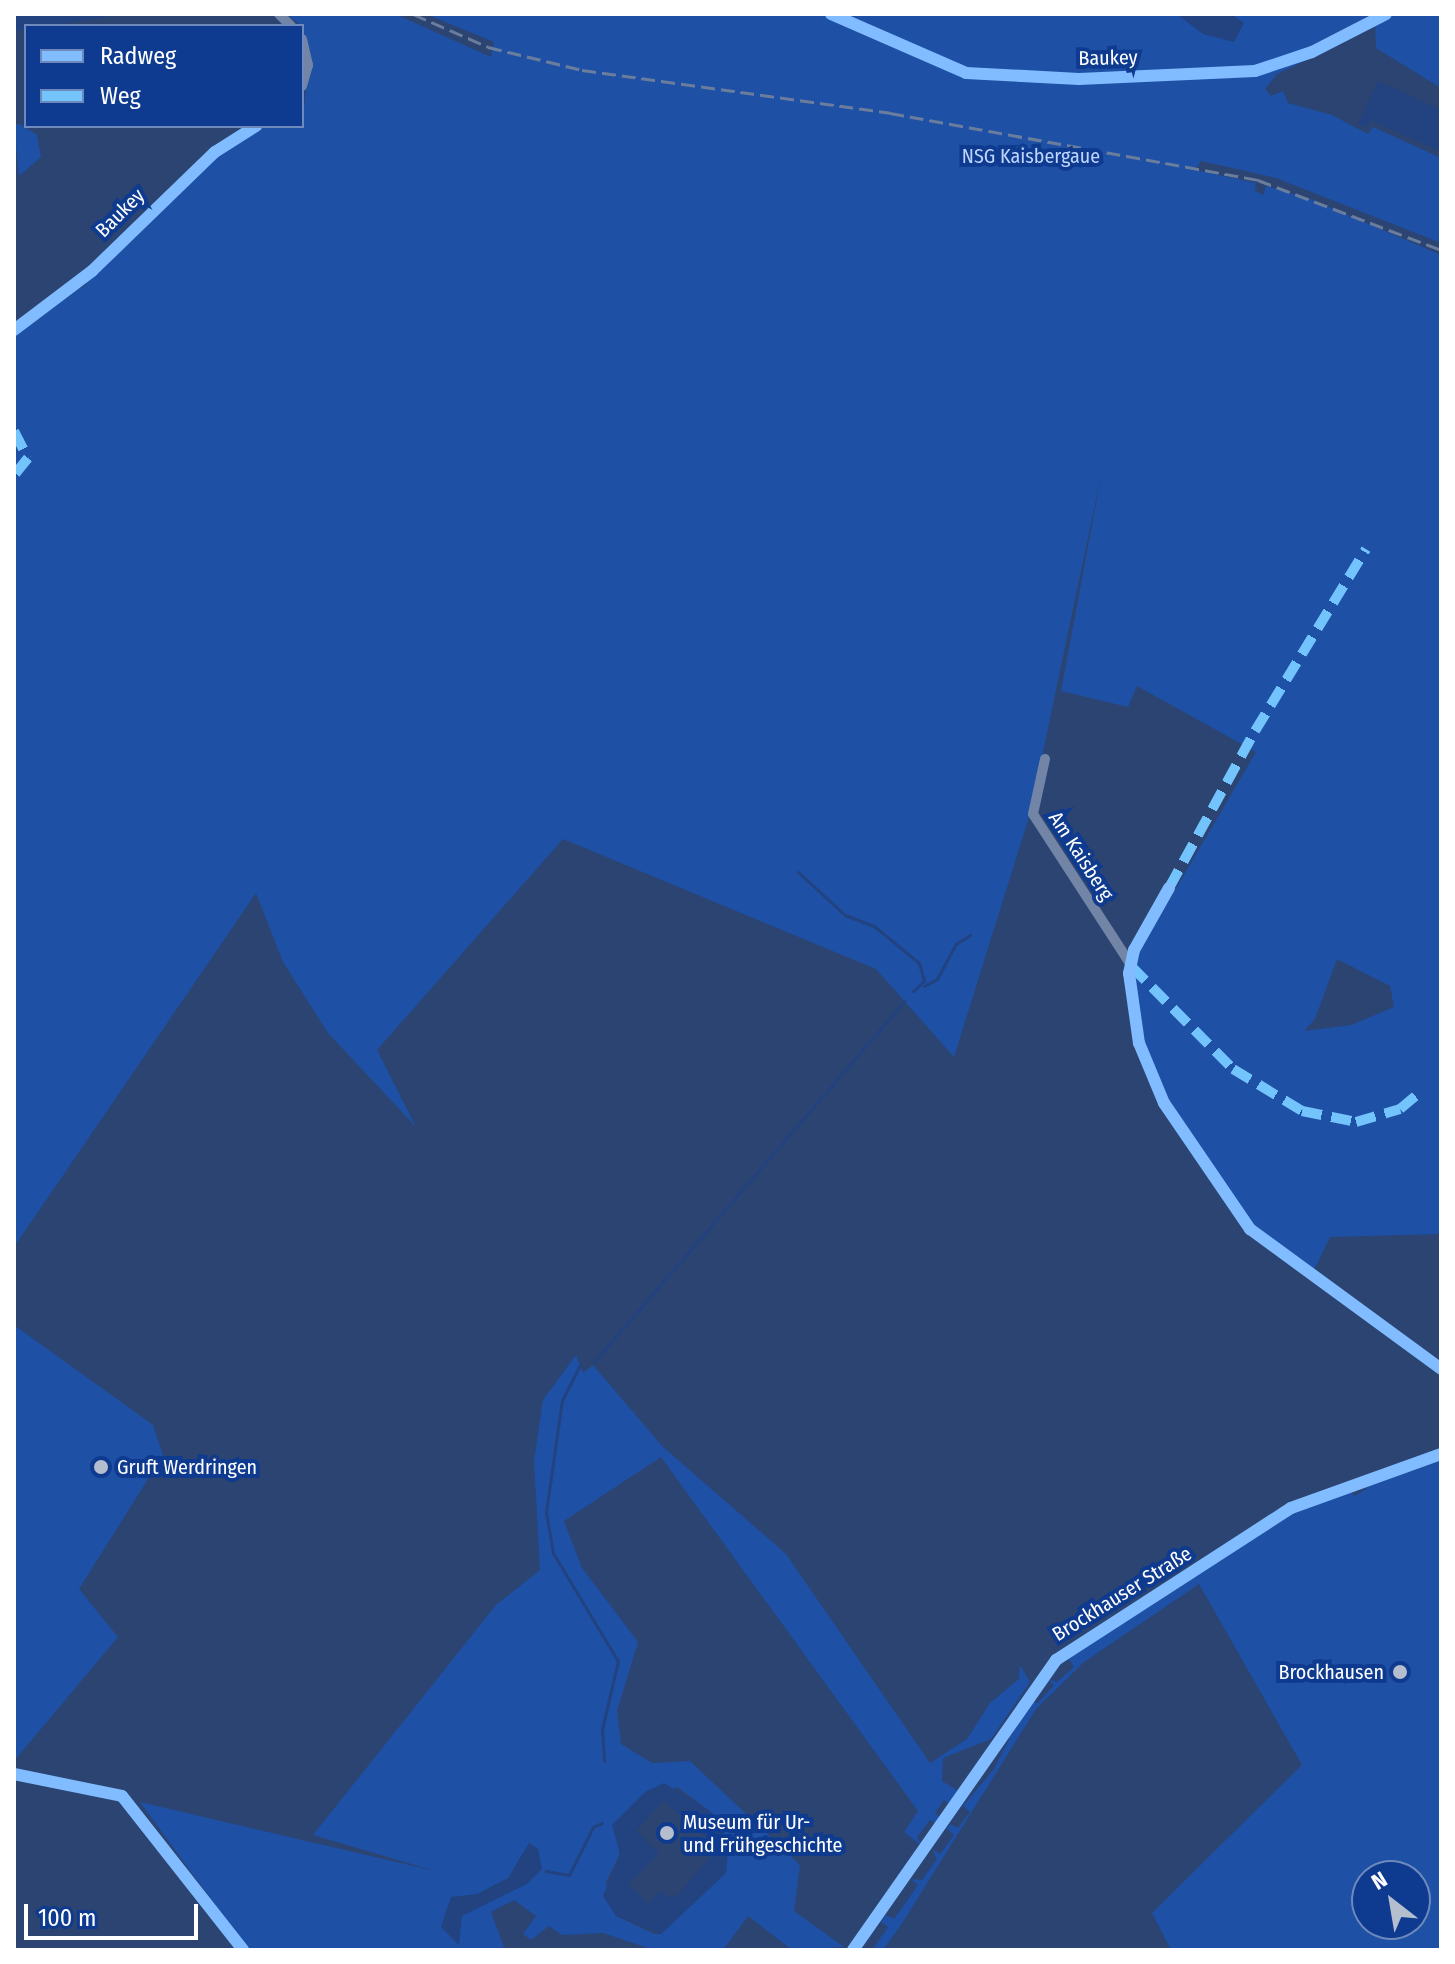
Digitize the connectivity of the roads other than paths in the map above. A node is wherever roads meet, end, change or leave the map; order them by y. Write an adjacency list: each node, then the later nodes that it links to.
1 (831, 14): 2 (street, Baukey)
2 (1386, 14)
3 (304, 48): 4 (street)
4 (304, 79)
5 (253, 128): 6 (street, Baukey)
6 (14, 330)
7 (1045, 759): 9 (street, Am Kaisberg)
8 (1169, 888): 9 (street)
9 (1131, 965): 10 (street)
10 (1441, 1369)
11 (1441, 1454): 14 (street, Brockhauser Straße)
12 (14, 1774): 13 (street)
13 (243, 1950)
14 (853, 1950)

